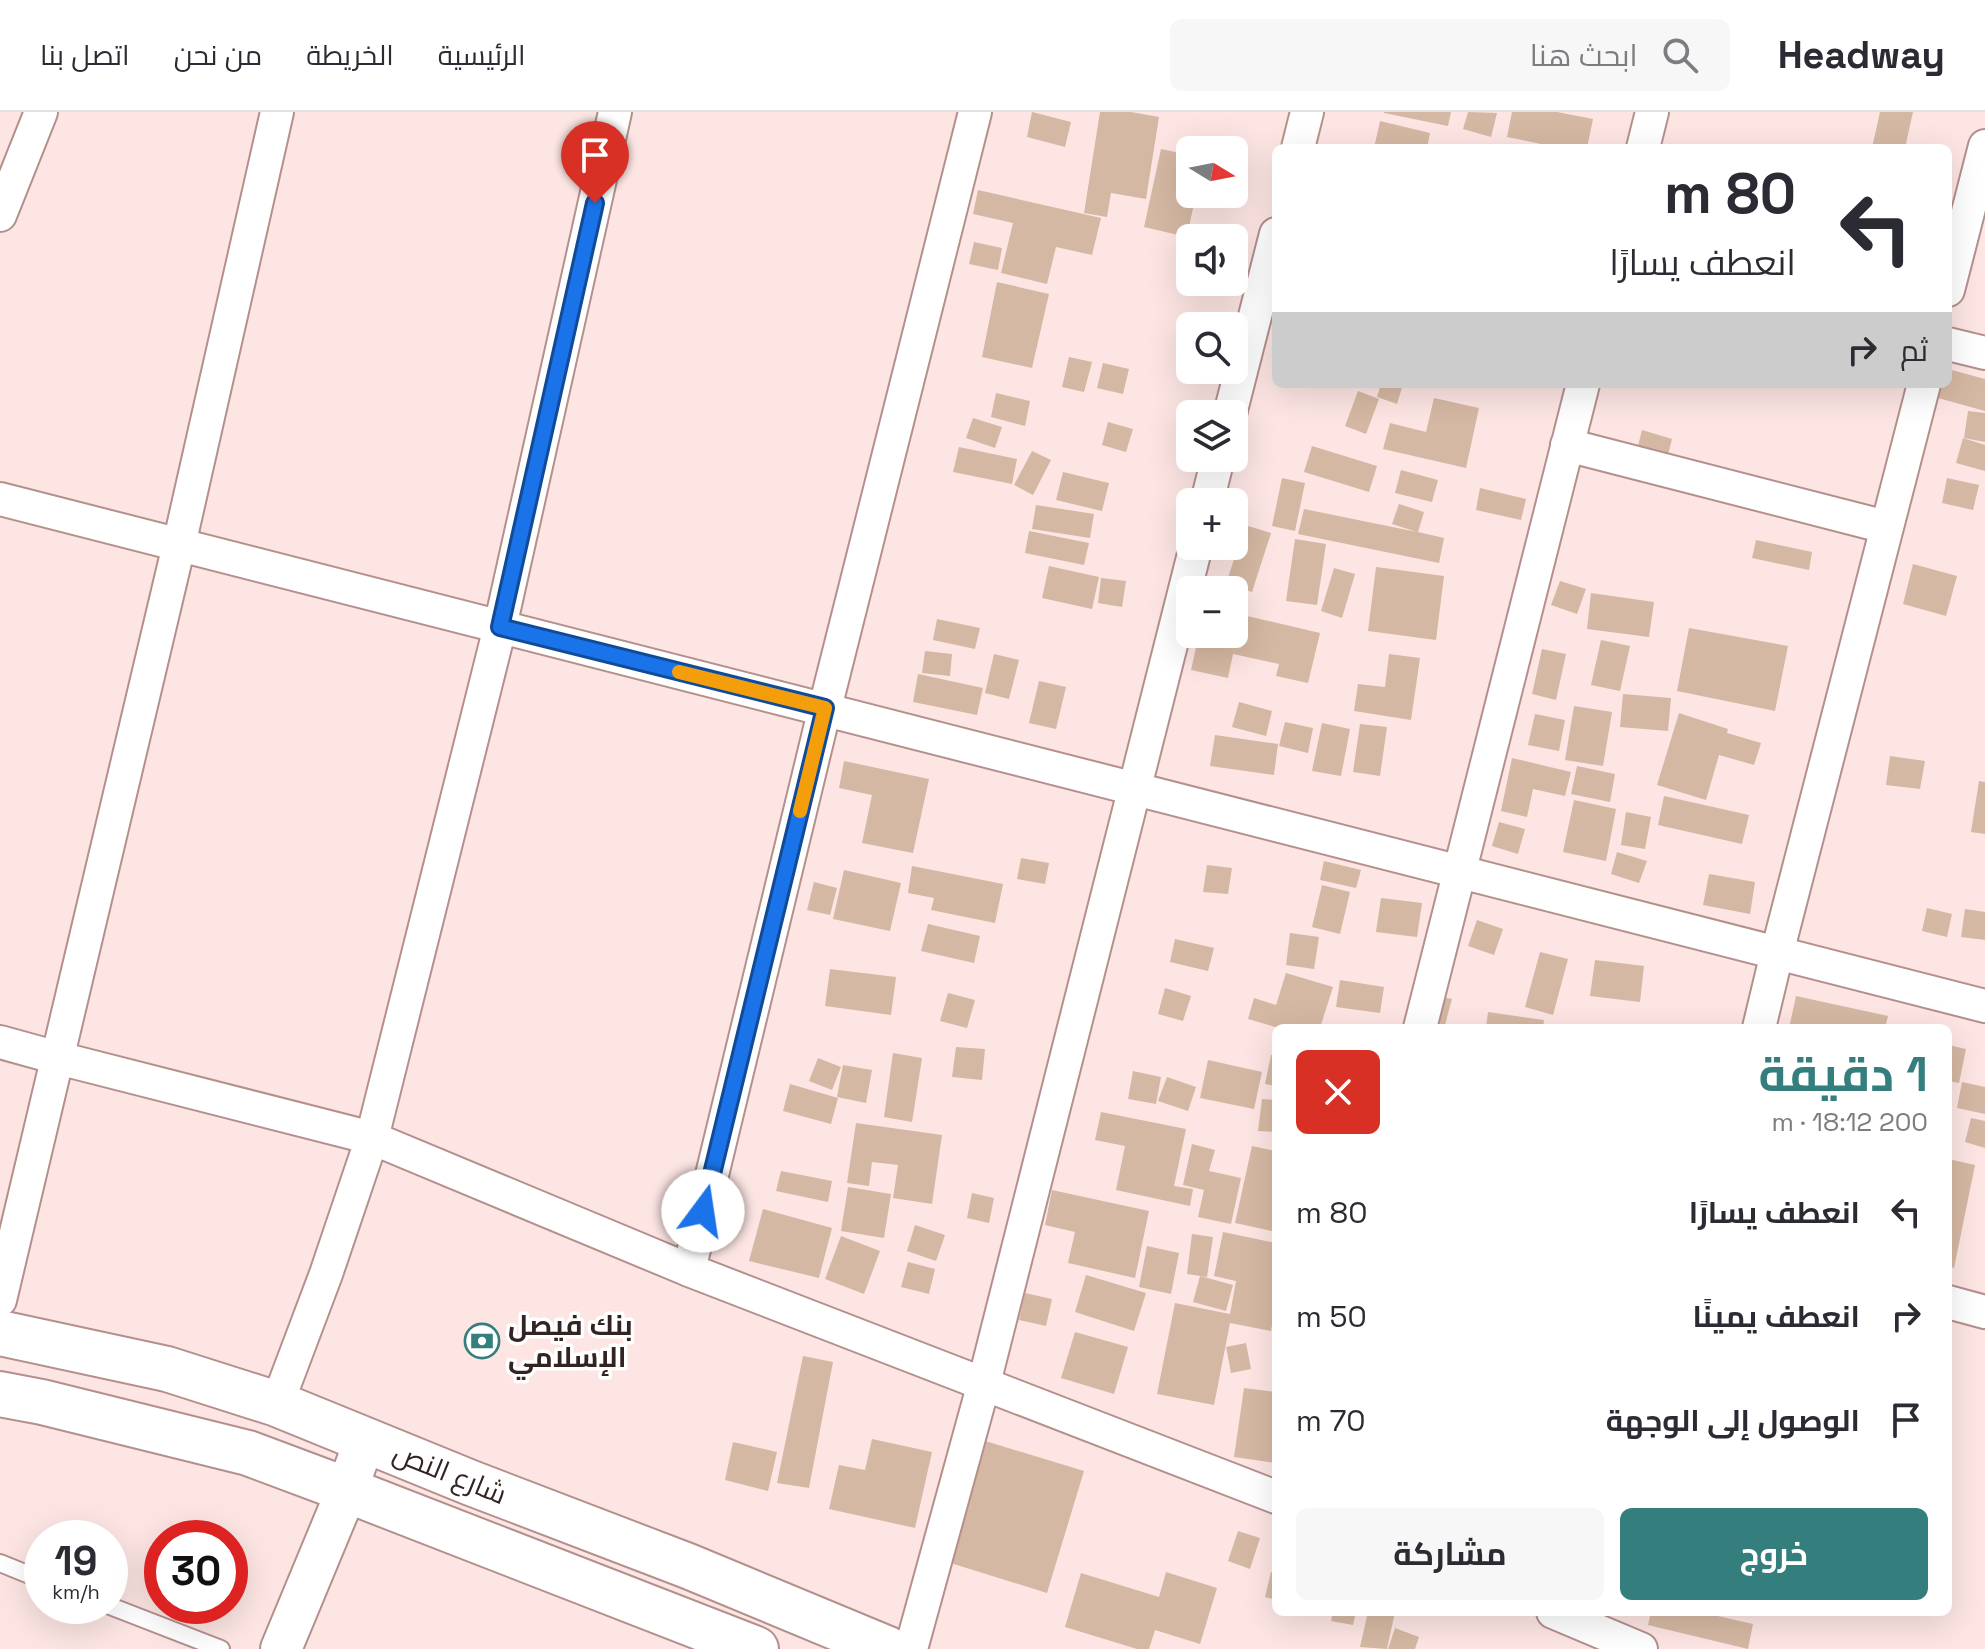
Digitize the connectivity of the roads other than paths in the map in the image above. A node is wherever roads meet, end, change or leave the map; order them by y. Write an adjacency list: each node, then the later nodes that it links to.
1 (41, 112): 10 (street)
2 (277, 112): 21 (street)
3 (615, 112): 23 (street)
4 (975, 112): 24 (street)
5 (1307, 112): 7 (street)
6 (1652, 112): 8 (street)
7 (1299, 144)
8 (1644, 144)
9 (1985, 146): 12 (street)
10 (0, 215)
11 (1272, 250): 17 (street)
12 (1952, 274)
13 (1952, 345): 14 (street)
14 (1985, 353)
15 (1582, 388): 18 (street)
16 (1923, 388): 20 (street)
17 (1234, 400)
18 (1567, 445): 20 (street); 26 (street)
19 (0, 499): 21 (street)
20 (1886, 527): 27 (street)
21 (179, 545): 23 (street); 32 (street)
22 (1192, 560): 25 (street)
23 (500, 627): 24 (street); 33 (street)
24 (825, 708): 25 (street); 34 (street)
25 (1134, 789): 26 (street); 39 (street)
26 (1459, 871): 27 (street); 29 (street)
27 (1777, 953): 28 (street); 30 (street)
28 (1985, 1006)
29 (1421, 1024)
30 (1760, 1024)
31 (0, 1042): 32 (street)
32 (58, 1058): 33 (street); 35 (street)
33 (372, 1138): 34 (street); 41 (street)
34 (689, 1270): 39 (street)
35 (0, 1300)
36 (1952, 1303): 37 (street)
37 (1985, 1312)
38 (0, 1333): 41 (main road, شارع النص)
39 (984, 1383): 44 (street); 54 (street)
40 (0, 1394): 43 (main road, شارع النص)
41 (277, 1404): 42 (main road, شارع النص)
42 (365, 1439): 43 (street); 53 (main road, شارع النص)
43 (347, 1490): 50 (main road, شارع النص); 52 (street)
44 (1272, 1495)
45 (0, 1563): 46 (lane)
46 (24, 1573)
47 (128, 1613): 51 (lane)
48 (1564, 1616): 49 (street)
49 (1624, 1637)
50 (729, 1644)
51 (221, 1649)
52 (281, 1649)
53 (888, 1649)
54 (911, 1649)

